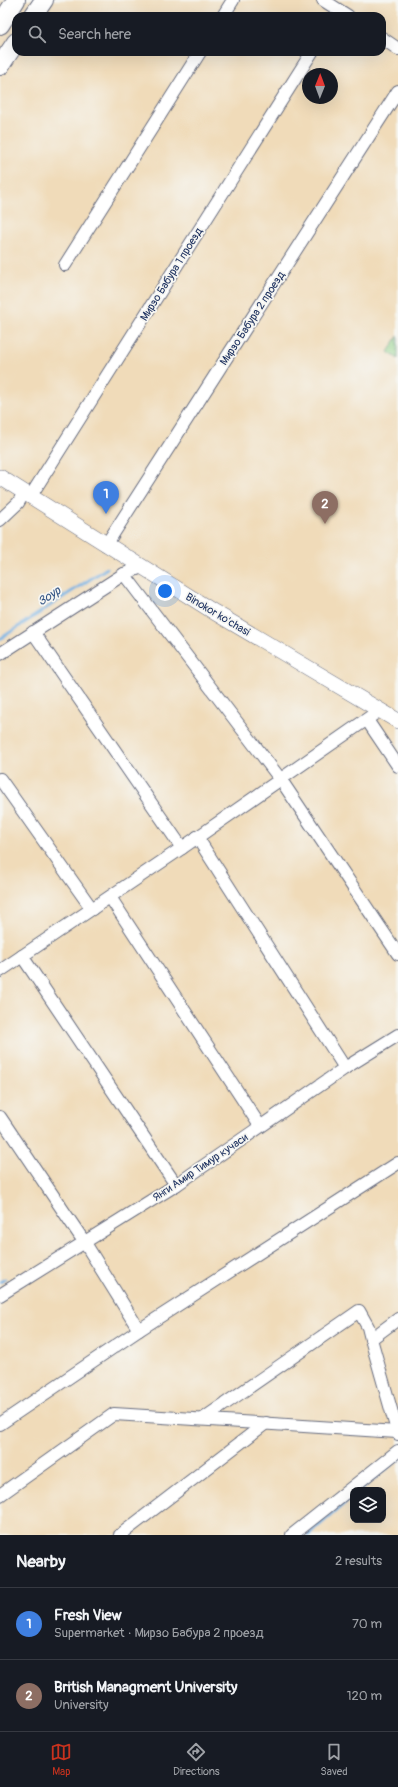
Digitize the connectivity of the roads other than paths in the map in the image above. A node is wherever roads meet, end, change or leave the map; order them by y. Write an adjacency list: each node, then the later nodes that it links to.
1 (16, 0): 8 (highway)
2 (44, 0): 5 (highway)
3 (233, 0): 6 (street)
4 (323, 0): 7 (street)
5 (36, 12)
6 (226, 12)
7 (338, 12)
8 (0, 25)
9 (386, 41): 11 (street)
10 (12, 48): 14 (highway)
11 (398, 49)
12 (197, 56): 16 (street)
13 (309, 56): 18 (street, Мирзо Бабура 1 проезд)
14 (0, 66)
15 (398, 92): 20 (street, Мирзо Бабура 2 проезд)
16 (65, 265)
17 (0, 477): 18 (main road, Binokor ko'chasi)
18 (27, 495): 19 (street, Мирзо Бабура 1 проезд); 20 (main road, Binokor ko'chasi)
19 (0, 520)
20 (106, 545): 21 (main road, Binokor ko'chasi)
21 (142, 567): 22 (street); 25 (main road, Binokor ko'chasi)
22 (124, 574): 23 (street); 30 (street)
23 (33, 632): 24 (street); 32 (street)
24 (0, 654)
25 (380, 710): 26 (street); 27 (main road, Binokor ko'chasi)
26 (367, 720): 28 (street); 30 (street)
27 (398, 721)
28 (398, 766)
29 (0, 780): 34 (street)
30 (281, 780): 31 (street); 35 (street)
31 (197, 838): 32 (street); 39 (street)
32 (182, 848): 33 (street)
33 (110, 897): 34 (street); 41 (street)
34 (92, 909): 36 (street)
35 (398, 954)
36 (22, 956): 37 (street); 43 (street)
37 (1, 968)
38 (398, 1035): 39 (street, Янги Амир Тимур кучаси)
39 (345, 1068): 41 (street, Янги Амир Тимур кучаси)
40 (0, 1117): 44 (street)
41 (260, 1126): 43 (street, Янги Амир Тимур кучаси)
42 (398, 1163): 47 (street)
43 (176, 1185): 44 (street, Янги Амир Тимур кучаси)
44 (85, 1243): 45 (street, Янги Амир Тимур кучаси); 47 (street)
45 (0, 1295)
46 (398, 1319): 48 (street)
47 (139, 1330): 51 (street)
48 (371, 1339): 49 (street); 52 (street)
49 (203, 1419): 50 (street); 54 (street)
50 (266, 1423): 52 (street); 55 (street)
51 (0, 1424)
52 (398, 1433)
53 (398, 1451): 56 (street)
54 (0, 1495)
55 (120, 1535)
56 (292, 1535)

